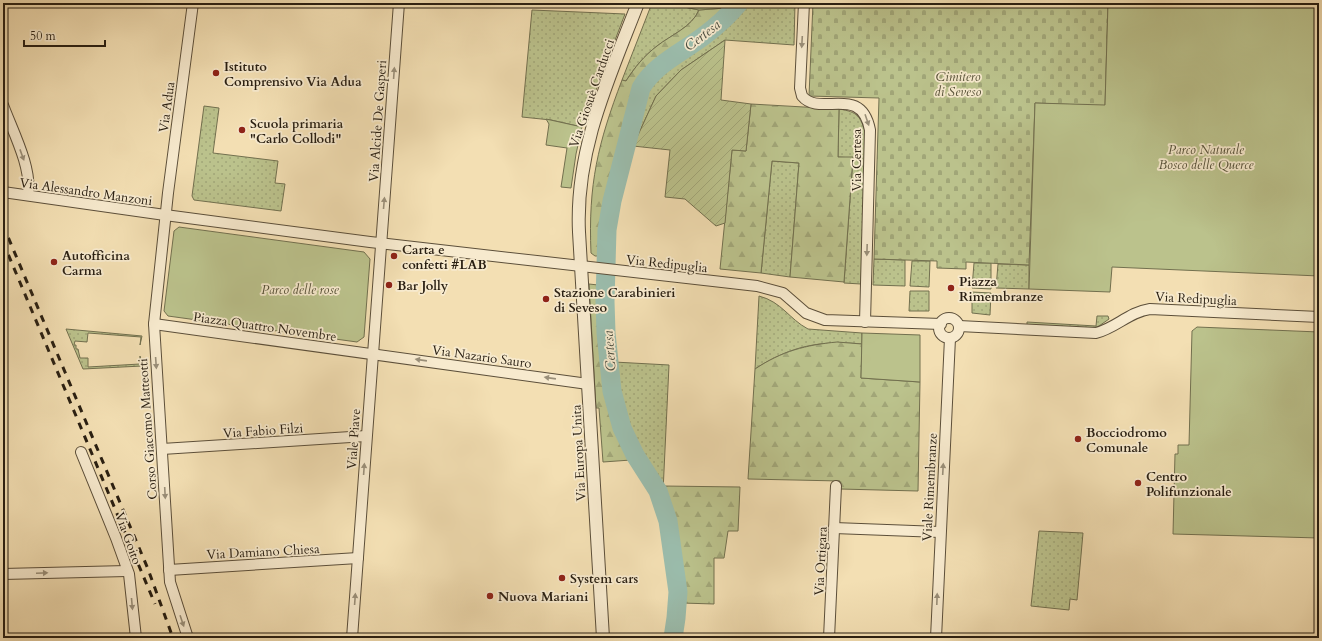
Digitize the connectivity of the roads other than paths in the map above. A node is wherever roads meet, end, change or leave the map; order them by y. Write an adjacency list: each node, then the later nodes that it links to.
1 (193, 3): 8 (street, Via Adua)
2 (399, 3): 9 (street, Via Alcide De Gasperi, one-way to 2)
3 (638, 3): 10 (street, Via Giosuè Carducci)
4 (804, 3): 12 (street, Via Certesa, one-way to 12)
5 (3, 105): 7 (street, one-way to 7)
6 (3, 192): 7 (street, Via Alessandro Manzoni)
7 (28, 195): 8 (street, Via Alessandro Manzoni)
8 (165, 215): 9 (street); 13 (street, Corso Giacomo Matteotti)
9 (381, 242): 10 (street, Via Redipuglia); 17 (street, Viale Piave)
10 (581, 266): 12 (street, Via Redipuglia); 18 (street, Via Europa Unita)
11 (1319, 317): 15 (street, Via Redipuglia)
12 (864, 322): 14 (street, Via Redipuglia)
13 (154, 324): 17 (street, Piazza Quattro Novembre); 20 (street, Corso Giacomo Matteotti, one-way to 20)
14 (941, 324): 15 (street, Via Redipuglia); 16 (street)
15 (958, 326): 16 (street)
16 (950, 338): 24 (street, Viale Rimembranze, one-way to 16)
17 (372, 354): 18 (street, Via Nazario Sauro, one-way to 17); 19 (street, Viale Piave)
18 (588, 384): 32 (street, Via Europa Unita)
19 (366, 436): 20 (street, Via Fabio Filzi); 25 (street, Viale Piave, one-way to 19)
20 (162, 449): 26 (street, Corso Giacomo Matteotti, one-way to 26)
21 (81, 452): 27 (street, Via Goito)
22 (836, 486): 23 (street, Via Ortigara)
23 (834, 528): 24 (street); 33 (street, Via Ortigara)
24 (940, 532): 34 (street, Viale Rimembranze, one-way to 24)
25 (358, 558): 26 (street, Via Damiano Chiesa); 31 (street, Viale Piave, one-way to 25)
26 (169, 570): 30 (street, Corso Giacomo Matteotti, one-way to 30)
27 (127, 571): 28 (street, one-way to 27); 29 (street, Via Goito, one-way to 29)
28 (3, 574)
29 (136, 638)
30 (188, 638)
31 (352, 638)
32 (603, 638)
33 (829, 638)
34 (936, 638)

